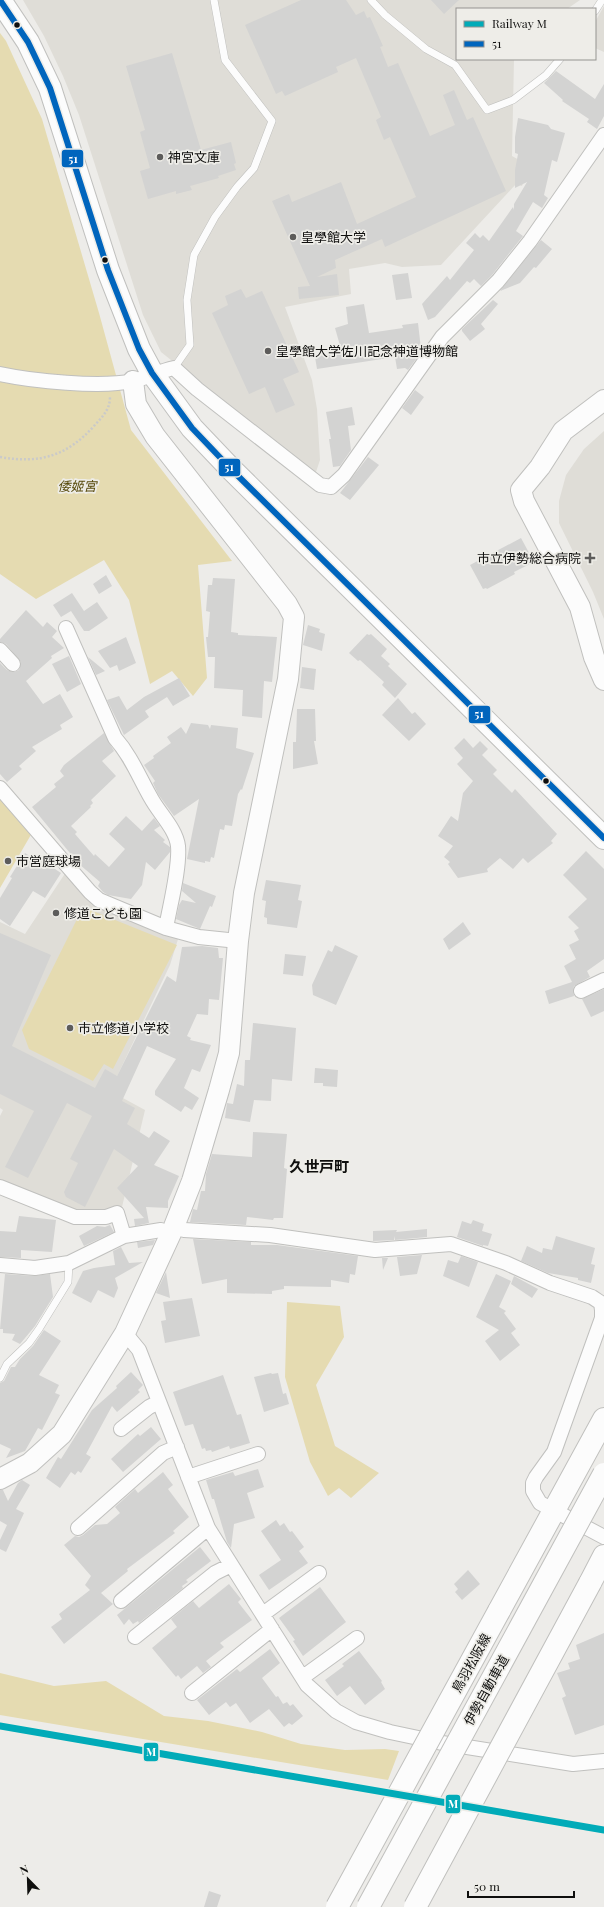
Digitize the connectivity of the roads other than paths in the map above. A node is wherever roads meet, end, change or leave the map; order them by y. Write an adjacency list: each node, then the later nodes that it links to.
1 (0, 0): 10 (main road)
2 (214, 0): 8 (lane)
3 (371, 0): 6 (lane)
4 (602, 0): 5 (lane)
5 (596, 9)
6 (559, 60)
7 (604, 135): 8 (street)
8 (174, 368): 10 (street)
9 (0, 374): 10 (street)
10 (143, 377): 17 (main road); 19 (street)
11 (604, 400): 15 (street)
12 (66, 628): 18 (street)
13 (0, 650): 14 (street)
14 (13, 664)
15 (604, 680)
16 (0, 788): 18 (street)
17 (604, 838)
18 (166, 928): 19 (street)
19 (238, 942): 28 (street)
20 (604, 980): 21 (street)
21 (581, 991)
22 (0, 1187): 25 (street)
23 (161, 1230): 25 (street)
24 (184, 1230): 39 (street)
25 (124, 1236): 26 (street)
26 (69, 1264): 27 (street); 29 (lane)
27 (0, 1265)
28 (125, 1334): 30 (street); 37 (street)
29 (0, 1378)
30 (159, 1402): 32 (street); 33 (street)
31 (604, 1419): 39 (main road, 鳥羽松阪線)
32 (121, 1429)
33 (177, 1448): 36 (street); 40 (street)
34 (258, 1454): 36 (street)
35 (604, 1474): 55 (main road, 伊勢自動車道, bridge)
36 (188, 1477): 41 (street)
37 (0, 1479)
38 (604, 1500): 56 (main road, 伊勢自動車道)
39 (554, 1510): 42 (street); 54 (main road, 鳥羽松阪線, bridge)
40 (78, 1528)
41 (208, 1528): 44 (street); 46 (street)
42 (604, 1537)
43 (604, 1556): 57 (main road, bridge)
44 (231, 1565): 47 (street); 49 (street)
45 (319, 1573): 47 (street)
46 (121, 1601)
47 (263, 1614): 48 (street)
48 (272, 1629): 51 (street); 52 (street)
49 (135, 1637)
50 (357, 1638): 51 (street)
51 (303, 1677): 53 (street)
52 (192, 1693)
53 (604, 1761)
54 (337, 1907)
55 (368, 1907)
56 (383, 1907)
57 (415, 1907)

